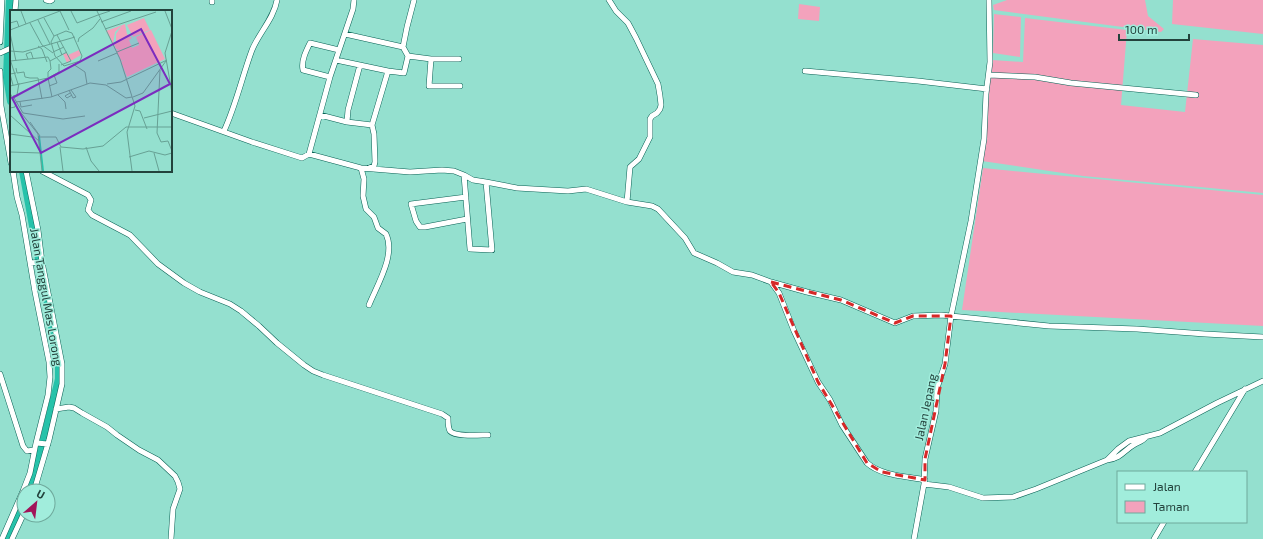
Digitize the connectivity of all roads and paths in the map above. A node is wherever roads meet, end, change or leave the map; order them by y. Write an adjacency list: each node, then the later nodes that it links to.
1 (2, 0): 12 (street)
2 (16, 0): 10 (street)
3 (46, 0): 4 (street)
4 (52, 0)
5 (277, 0): 32 (street)
6 (354, 0): 11 (street)
7 (414, 0): 13 (street)
8 (609, 0): 43 (street)
9 (989, 0): 23 (street, Jalan Jepang)
10 (15, 10)
11 (345, 34): 13 (street); 14 (street)
12 (0, 42)
13 (403, 47): 15 (street)
14 (339, 50): 18 (street); 24 (street)
15 (408, 56): 16 (street); 21 (street)
16 (431, 59): 17 (street); 25 (street)
17 (459, 59)
18 (336, 60): 19 (street); 24 (street)
19 (360, 65): 21 (street); 30 (street)
20 (0, 71): 34 (street)
21 (388, 71): 31 (street)
22 (805, 71): 26 (street)
23 (988, 75): 26 (street, Jalan Jepang); 27 (street)
24 (330, 78): 29 (street)
25 (460, 86)
26 (987, 90): 48 (street, Jalan Jepang)
27 (1196, 95)
28 (172, 113): 32 (street)
29 (320, 115): 30 (street); 33 (street)
30 (347, 122): 31 (street)
31 (372, 125): 36 (street)
32 (224, 131): 33 (street)
33 (309, 154): 35 (street)
34 (10, 157)
35 (361, 168): 36 (street); 47 (street)
36 (369, 168): 40 (street)
37 (13, 172): 45 (street, Jalan Tanggul Mas Lorong)
38 (26, 172): 45 (street)
39 (44, 172): 55 (street)
40 (464, 175): 41 (street); 42 (street)
41 (486, 182): 43 (street); 44 (street)
42 (466, 197): 44 (street); 44 (street)
43 (627, 202): 46 (street)
44 (467, 219)
45 (36, 262): 54 (street); 56 (street, Jalan Tanggul Mas Lorong)
46 (771, 282): 48 (street); 60 (street)
47 (369, 305)
48 (951, 316): 49 (street); 60 (street, Jalan Jepang)
49 (1263, 337)
50 (0, 374): 52 (street)
51 (1263, 381): 53 (street)
52 (2, 386): 58 (street)
53 (1245, 389): 59 (street); 60 (street)
54 (56, 410): 57 (street); 66 (street)
55 (488, 435)
56 (37, 442): 57 (street); 58 (street, Jalan Tanggul Mas Lorong)
57 (47, 444): 61 (street)
58 (34, 450): 64 (street, Jalan Tanggul Mas Lorong)
59 (1196, 471)
60 (924, 482): 67 (street, Jalan Jepang)
61 (36, 483)
62 (19, 523): 65 (street)
63 (1163, 523): 68 (street)
64 (2, 539)
65 (12, 539)
66 (171, 539)
67 (914, 539)
68 (1154, 539)

